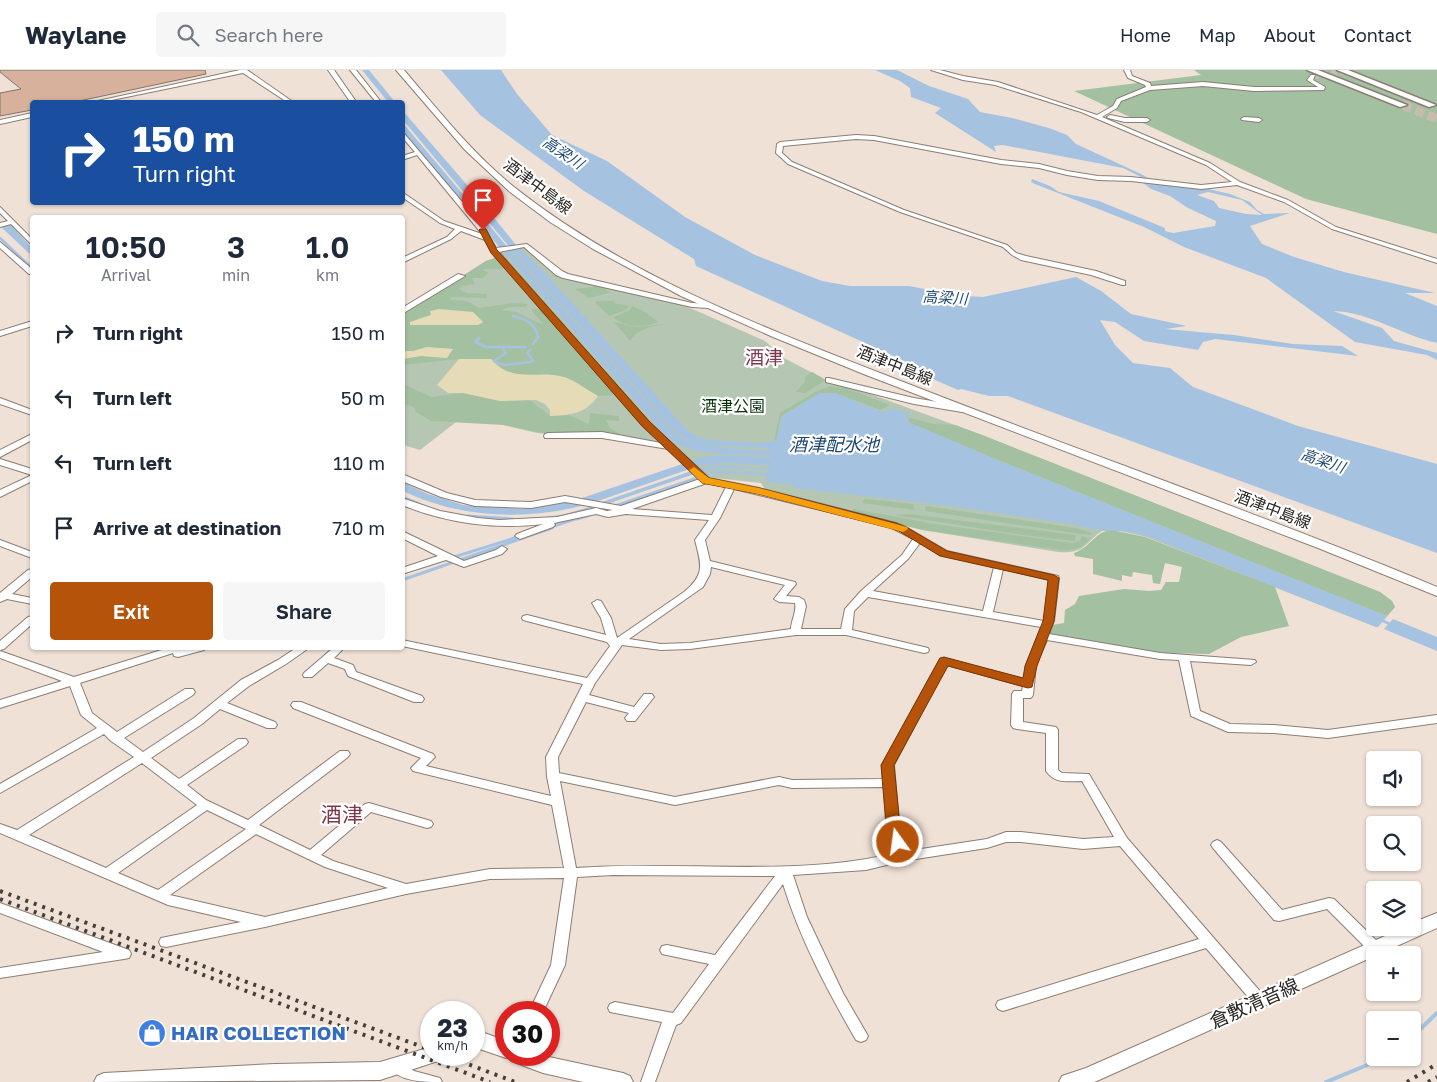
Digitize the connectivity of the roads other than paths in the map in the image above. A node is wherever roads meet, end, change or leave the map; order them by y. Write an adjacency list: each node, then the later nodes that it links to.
1 (331, 70): 12 (street)
2 (354, 70): 13 (street)
3 (400, 70): 41 (main road, 酒津中島線)
4 (934, 70): 17 (street)
5 (1127, 70): 9 (street)
6 (1341, 70): 14 (highway)
7 (243, 71): 10 (street); 11 (street)
8 (1312, 73): 9 (street); 15 (highway)
9 (1148, 88): 17 (street)
10 (105, 100)
11 (287, 100)
12 (352, 100)
13 (377, 100)
14 (1432, 104)
15 (1403, 105)
16 (30, 116): 21 (street)
17 (1100, 116): 19 (street); 26 (street)
18 (1244, 119): 20 (street)
19 (1147, 120)
20 (1258, 120)
21 (0, 122)
22 (405, 136): 24 (street)
23 (405, 151): 24 (street)
24 (417, 153): 25 (street); 32 (street)
25 (405, 157)
26 (1238, 183): 37 (street); 40 (street)
27 (405, 196): 31 (street)
28 (0, 209): 29 (street)
29 (11, 222): 30 (street); 33 (street)
30 (0, 225)
31 (459, 229): 32 (street); 36 (street)
32 (486, 238): 35 (street)
33 (30, 240)
34 (0, 244): 38 (street)
35 (496, 251): 41 (street); 51 (street)
36 (405, 260)
37 (1437, 261)
38 (30, 270)
39 (461, 276): 42 (street)
40 (1122, 283)
41 (708, 306): 47 (main road, 酒津中島線)
42 (405, 310)
43 (30, 325): 44 (street)
44 (0, 334)
45 (829, 380): 47 (street)
46 (0, 401): 48 (street)
47 (962, 409): 71 (main road, 酒津中島線)
48 (30, 412)
49 (548, 436): 51 (street)
50 (30, 438): 52 (street)
51 (670, 447): 57 (street)
52 (0, 454)
53 (2, 464): 54 (street)
54 (30, 471)
55 (405, 478): 61 (street)
56 (30, 479): 59 (street)
57 (704, 479): 58 (street); 61 (street)
58 (731, 486): 63 (street); 66 (street)
59 (0, 494)
60 (405, 502): 62 (street)
61 (619, 508): 62 (street); 63 (street)
62 (582, 514): 65 (street)
63 (715, 518): 72 (street)
64 (405, 536): 70 (street)
65 (520, 536)
66 (918, 539): 73 (street); 77 (street)
67 (0, 542): 69 (street)
68 (502, 549): 70 (street)
69 (30, 554)
70 (446, 557): 74 (street)
71 (1355, 558): 76 (main road); 78 (main road, 酒津中島線)
72 (705, 562): 86 (street); 89 (street)
73 (999, 566): 82 (street); 85 (street)
74 (405, 570)
75 (30, 574): 79 (street)
76 (1437, 587)
77 (865, 592): 82 (street); 87 (street)
78 (1437, 592)
79 (2, 597): 80 (street)
80 (30, 601)
81 (597, 602): 89 (street)
82 (987, 614): 85 (street)
83 (527, 618): 89 (street)
84 (30, 623): 91 (street)
85 (1047, 625): 88 (street)
86 (796, 632): 87 (street); 89 (street)
87 (846, 632): 94 (street)
88 (1042, 636): 97 (street); 103 (street)
89 (615, 643): 102 (street)
90 (405, 644): 102 (street)
91 (0, 647)
92 (299, 650): 109 (street)
93 (337, 650): 98 (street)
94 (924, 650)
95 (178, 651): 101 (street)
96 (0, 654): 101 (street)
97 (1184, 657): 99 (street); 111 (street)
98 (326, 659): 100 (street); 106 (street)
99 (1251, 662)
100 (308, 675)
101 (74, 681): 108 (street); 113 (street)
102 (590, 682): 105 (street)
103 (1028, 684): 119 (street); 128 (street)
104 (189, 692): 114 (street)
105 (582, 697): 107 (street); 118 (street)
106 (418, 698)
107 (648, 698)
108 (0, 704)
109 (219, 704): 112 (street); 117 (street)
110 (297, 705): 122 (street)
111 (1437, 719)
112 (271, 725)
113 (104, 729): 114 (street); 121 (street)
114 (115, 738): 117 (street)
115 (242, 742): 120 (street)
116 (344, 754): 125 (street)
117 (142, 758): 120 (street); 127 (street)
118 (553, 777): 119 (street); 122 (street)
119 (890, 783): 131 (street)
120 (178, 785): 123 (street)
121 (0, 789)
122 (558, 802): 133 (street)
123 (206, 805): 125 (street); 134 (street)
124 (427, 824): 130 (street)
125 (252, 827): 130 (street); 136 (street)
126 (0, 828): 127 (street)
127 (18, 836): 134 (street)
128 (1123, 840): 131 (street); 141 (street)
129 (1217, 845): 142 (street)
130 (311, 856): 135 (street)
131 (903, 856): 132 (street)
132 (785, 871): 133 (street); 146 (street); 153 (street)
133 (571, 873): 135 (street); 148 (street)
134 (107, 874): 136 (street)
135 (406, 889): 139 (street)
136 (159, 896): 139 (street)
137 (0, 908): 147 (street)
138 (1437, 920): 143 (main road, 倉敷清音線)
139 (265, 922): 140 (street)
140 (166, 942)
141 (1208, 942): 149 (street); 150 (street)
142 (1374, 946)
143 (1380, 946)
144 (667, 950): 146 (street)
145 (1366, 953): 149 (main road, 倉敷清音線)
146 (718, 961): 152 (street)
147 (0, 974)
148 (541, 1001)
149 (1260, 1001): 162 (main road, 倉敷清音線)
150 (1003, 1005)
151 (615, 1008): 152 (street)
152 (672, 1018): 161 (street)
153 (861, 1036)
154 (420, 1059): 156 (main road)
155 (548, 1066): 160 (main road)
156 (397, 1067): 157 (main road); 159 (street)
157 (322, 1078): 158 (main road)
158 (104, 1082)
159 (433, 1082)
160 (623, 1082)
161 (648, 1082)
162 (1069, 1082)

